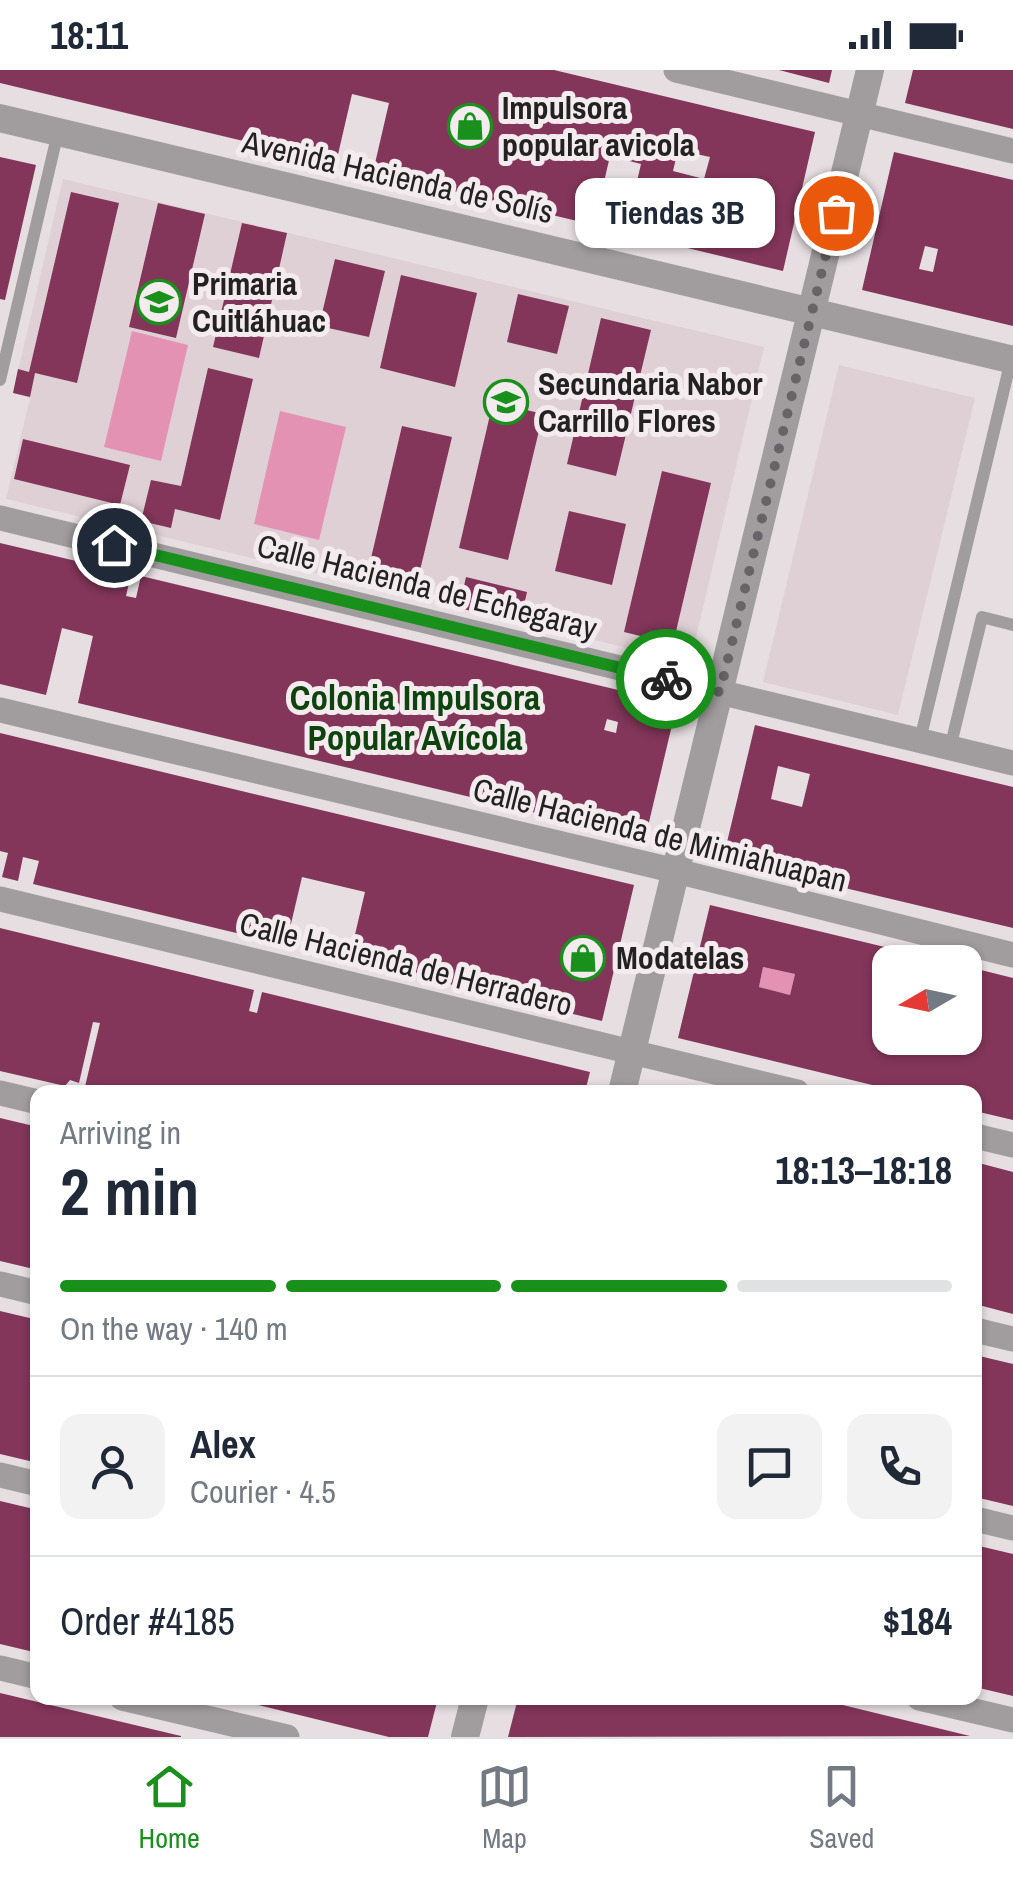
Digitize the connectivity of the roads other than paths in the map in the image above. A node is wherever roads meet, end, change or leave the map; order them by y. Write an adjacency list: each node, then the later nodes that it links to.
1 (676, 70): 3 (street)
2 (870, 70): 3 (street)
3 (860, 114): 6 (street); 7 (street)
4 (0, 118): 5 (street, Avenida Hacienda de Solís)
5 (58, 132): 7 (street, Avenida Hacienda de Solís); 9 (lane)
6 (1013, 151)
7 (811, 312): 8 (street, Avenida Hacienda de Solís); 12 (street)
8 (1012, 360): 14 (lane)
9 (0, 380)
10 (0, 518): 12 (street, Calle Hacienda de Echegaray)
11 (1013, 625): 15 (lane)
12 (720, 692): 14 (street, Calle Hacienda de Echegaray); 17 (street)
13 (0, 710): 17 (street, Calle Hacienda de Mimiahuapan)
14 (920, 740): 15 (street, Calle Hacienda de Echegaray)
15 (950, 748): 16 (street, Calle Hacienda de Echegaray)
16 (1013, 763)
17 (676, 871): 19 (street, Calle Hacienda de Mimiahuapan); 20 (street)
18 (0, 899): 20 (street, Calle Hacienda de Herradero)
19 (1013, 955)
20 (632, 1052): 21 (street); 22 (street, Calle Hacienda de Herradero)
21 (624, 1085)
22 (768, 1085)
23 (0, 1092): 24 (street)
24 (30, 1100)
25 (982, 1138): 26 (street)
26 (1013, 1145)
27 (0, 1284): 28 (street)
28 (30, 1291)
29 (982, 1332): 30 (street)
30 (1013, 1340)
31 (0, 1475): 32 (street)
32 (30, 1482)
33 (982, 1521): 34 (street)
34 (1013, 1528)
35 (0, 1668): 36 (street)
36 (30, 1675)
37 (152, 1705): 41 (street)
38 (473, 1705): 42 (street)
39 (948, 1705): 40 (street)
40 (1013, 1720)
41 (287, 1737)
42 (466, 1737)

